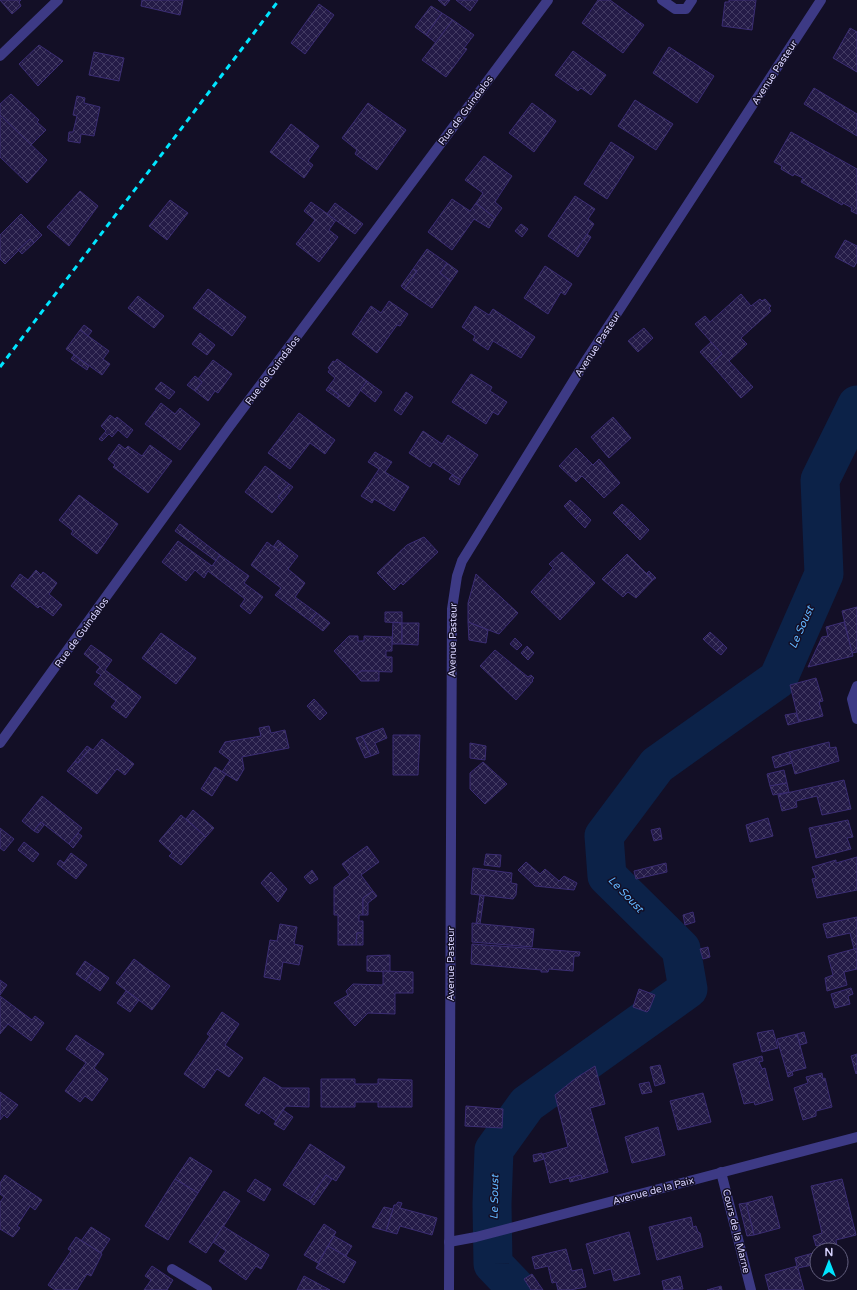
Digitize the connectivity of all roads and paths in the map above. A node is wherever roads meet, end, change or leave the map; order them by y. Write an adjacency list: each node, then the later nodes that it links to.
1 (58, 0): 6 (street)
2 (548, 0): 9 (street, Rue de Guindalos)
3 (662, 0): 4 (street)
4 (692, 0)
5 (821, 0): 12 (street, Avenue Pasteur)
6 (0, 56)
7 (856, 687): 8 (street)
8 (857, 719)
9 (0, 743)
10 (857, 1137): 11 (street, Avenue de la Paix)
11 (721, 1172): 12 (street, Avenue de la Paix); 16 (street, Cours de la Marne)
12 (449, 1242): 15 (street, Avenue Pasteur)
13 (172, 1269): 14 (street)
14 (207, 1290)
15 (449, 1290)
16 (752, 1290)

